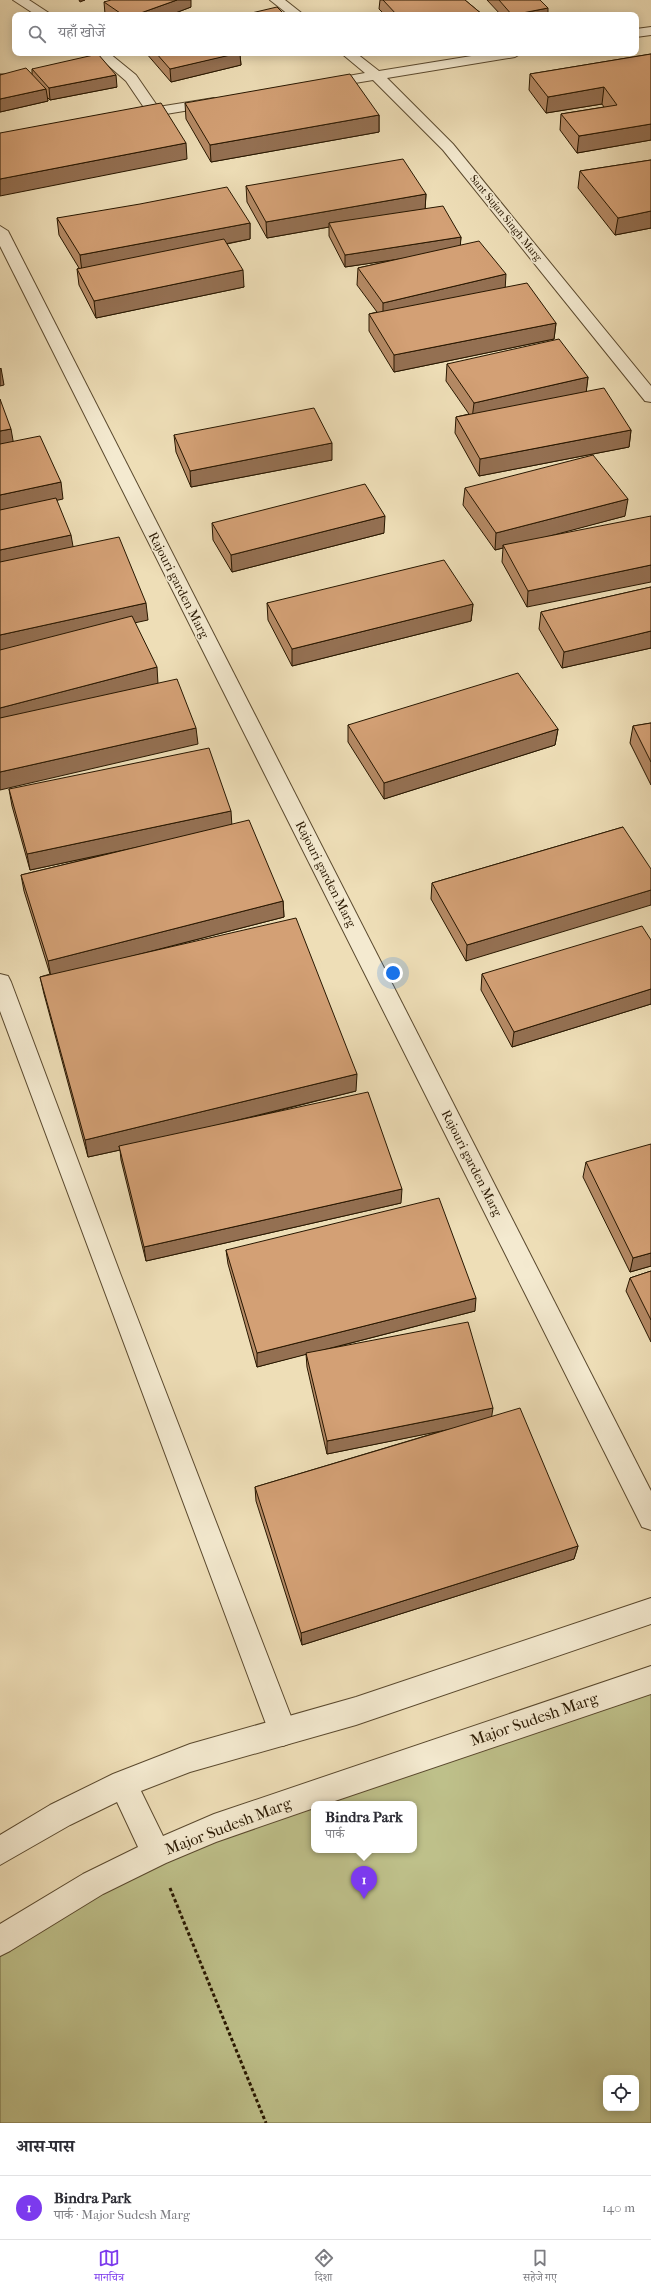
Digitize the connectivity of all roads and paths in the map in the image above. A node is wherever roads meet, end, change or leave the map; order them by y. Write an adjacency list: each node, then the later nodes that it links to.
1 (20, 0): 3 (street)
2 (277, 0): 4 (street)
3 (40, 12)
4 (293, 12)
5 (651, 31): 6 (street)
6 (639, 33)
7 (105, 56): 13 (street)
8 (352, 56): 10 (street, Sant Sujan Singh Marg)
9 (497, 56): 10 (street)
10 (377, 76): 11 (street); 16 (street, Sant Sujan Singh Marg)
11 (308, 87)
12 (231, 99): 13 (street)
13 (154, 112): 14 (street)
14 (123, 116)
15 (0, 231): 18 (street, Rajouri garden Marg)
16 (651, 397)
17 (0, 982): 21 (street)
18 (651, 1518)
19 (651, 1611): 21 (street)
20 (651, 1680): 24 (street, Major Sudesh Marg)
21 (283, 1732): 22 (street)
22 (124, 1784): 23 (street); 24 (street)
23 (0, 1851)
24 (156, 1853): 25 (street, Major Sudesh Marg); 26 (path)
25 (0, 1941)
26 (266, 2123)

